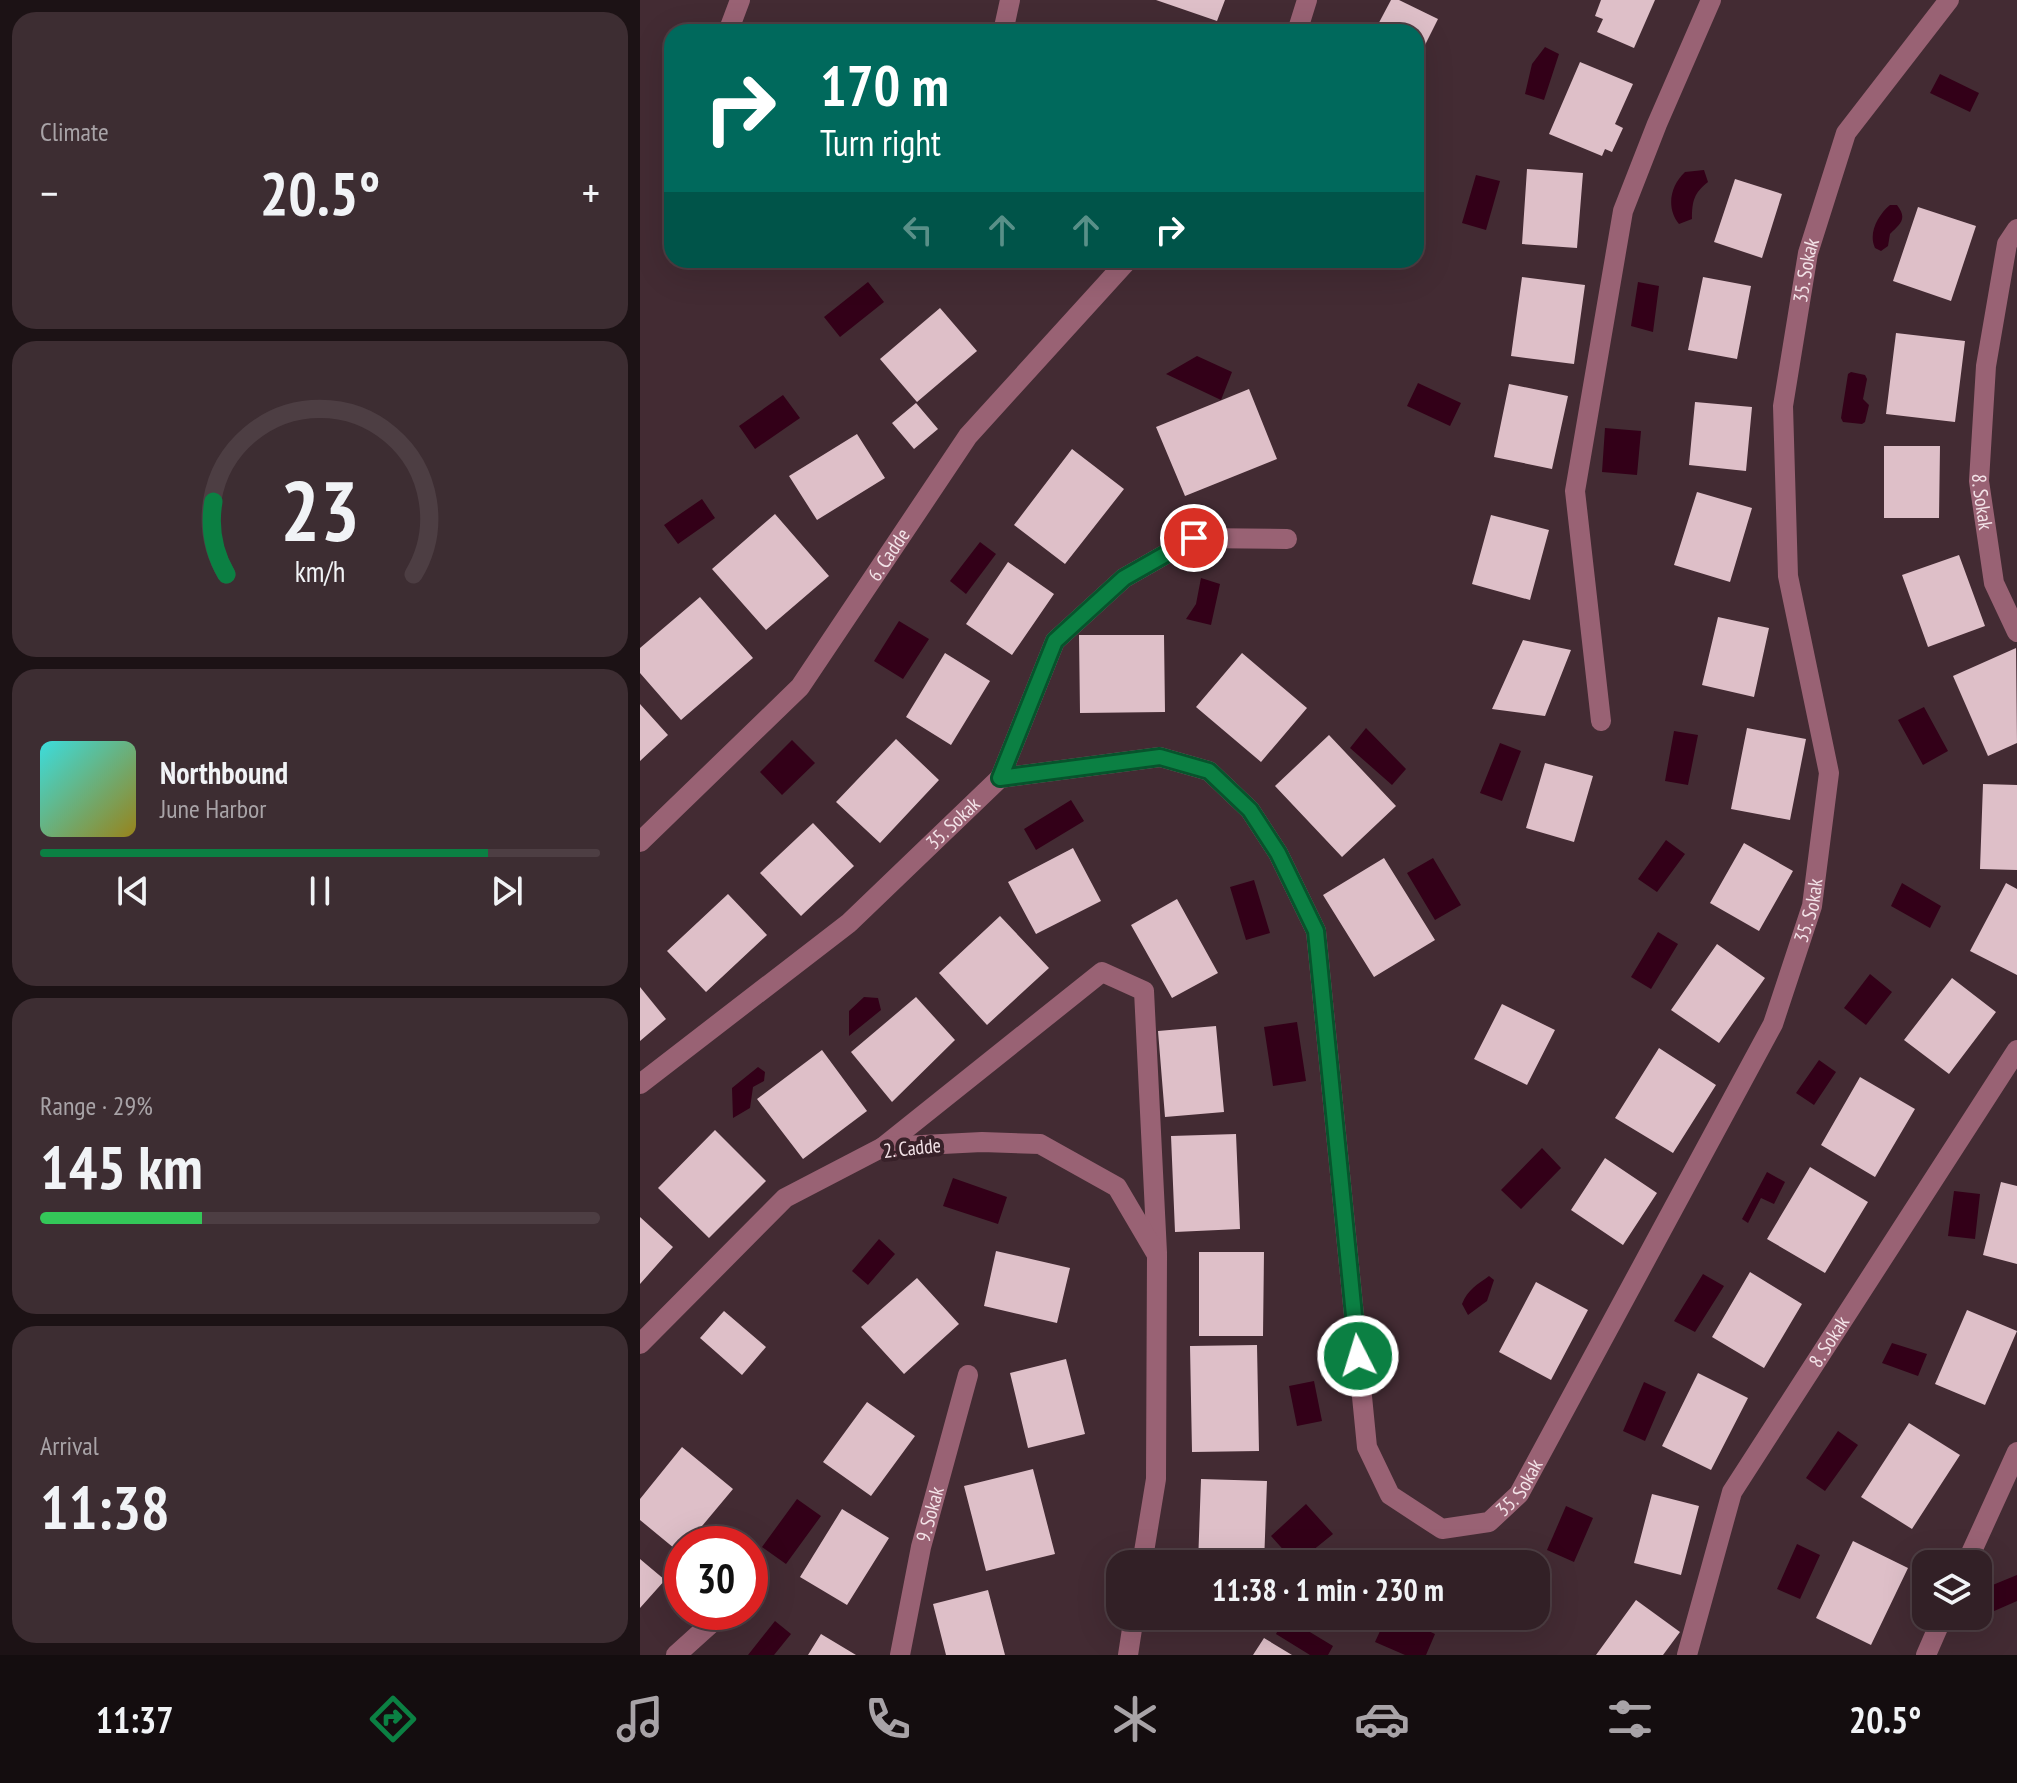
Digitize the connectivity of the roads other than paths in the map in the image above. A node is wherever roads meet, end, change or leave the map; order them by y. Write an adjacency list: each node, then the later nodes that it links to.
1 (740, 0): 6 (street)
2 (1010, 0): 7 (street)
3 (1307, 0): 8 (street)
4 (1711, 0): 13 (street)
5 (1949, 0): 14 (street, 35. Sokak)
6 (731, 24)
7 (1005, 24)
8 (1300, 24)
9 (2017, 229): 12 (street, 8. Sokak)
10 (1121, 268): 15 (street, 6. Cadde)
11 (1287, 539): 14 (street)
12 (2017, 632)
13 (1601, 721)
14 (1000, 778): 17 (street, 35. Sokak)
15 (640, 842)
16 (2017, 1050): 31 (street, 8. Sokak)
17 (640, 1084)
18 (883, 1147): 19 (street, 2. Cadde); 19 (street); 20 (street, 2. Cadde)
19 (1157, 1255): 23 (street)
20 (640, 1344)
21 (968, 1375): 29 (street, 9. Sokak)
22 (2017, 1452): 24 (street)
23 (1144, 1550)
24 (1972, 1550)
25 (704, 1630): 28 (street)
26 (1132, 1630): 30 (street)
27 (1937, 1630): 32 (street)
28 (676, 1655)
29 (900, 1655)
30 (1128, 1655)
31 (1687, 1655)
32 (1926, 1655)

